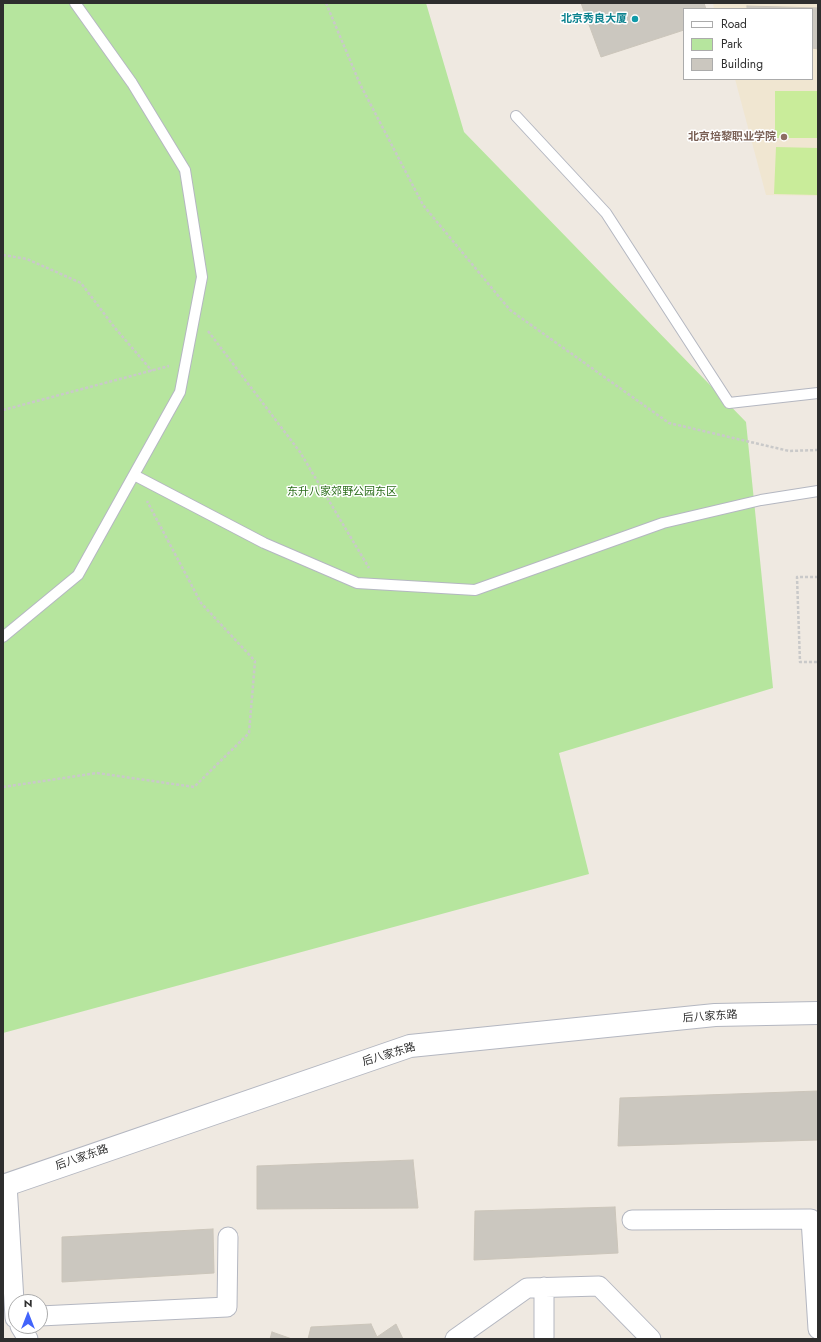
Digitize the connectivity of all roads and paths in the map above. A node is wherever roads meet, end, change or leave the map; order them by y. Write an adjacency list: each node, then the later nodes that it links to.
1 (75, 3): 5 (lane)
2 (326, 3): 10 (path)
3 (516, 116): 8 (lane)
4 (3, 256): 7 (path)
5 (195, 313): 6 (lane); 14 (path)
6 (185, 362): 7 (path); 11 (lane)
7 (152, 371): 9 (path)
8 (818, 393)
9 (3, 410)
10 (818, 450)
11 (134, 475): 14 (lane); 15 (lane); 17 (path)
12 (818, 491): 14 (lane)
13 (818, 577): 16 (path)
14 (379, 584)
15 (3, 637)
16 (818, 662)
17 (3, 787)
18 (818, 1013): 19 (street, 后八家东路)
19 (5, 1185): 25 (street)
20 (814, 1217): 21 (street); 23 (street)
21 (632, 1220)
22 (228, 1237): 26 (street)
23 (816, 1269): 27 (street)
24 (544, 1287): 28 (street); 29 (street); 30 (street)
25 (15, 1294)
26 (48, 1316)
27 (818, 1329)
28 (544, 1337)
29 (455, 1339)
30 (651, 1339)

